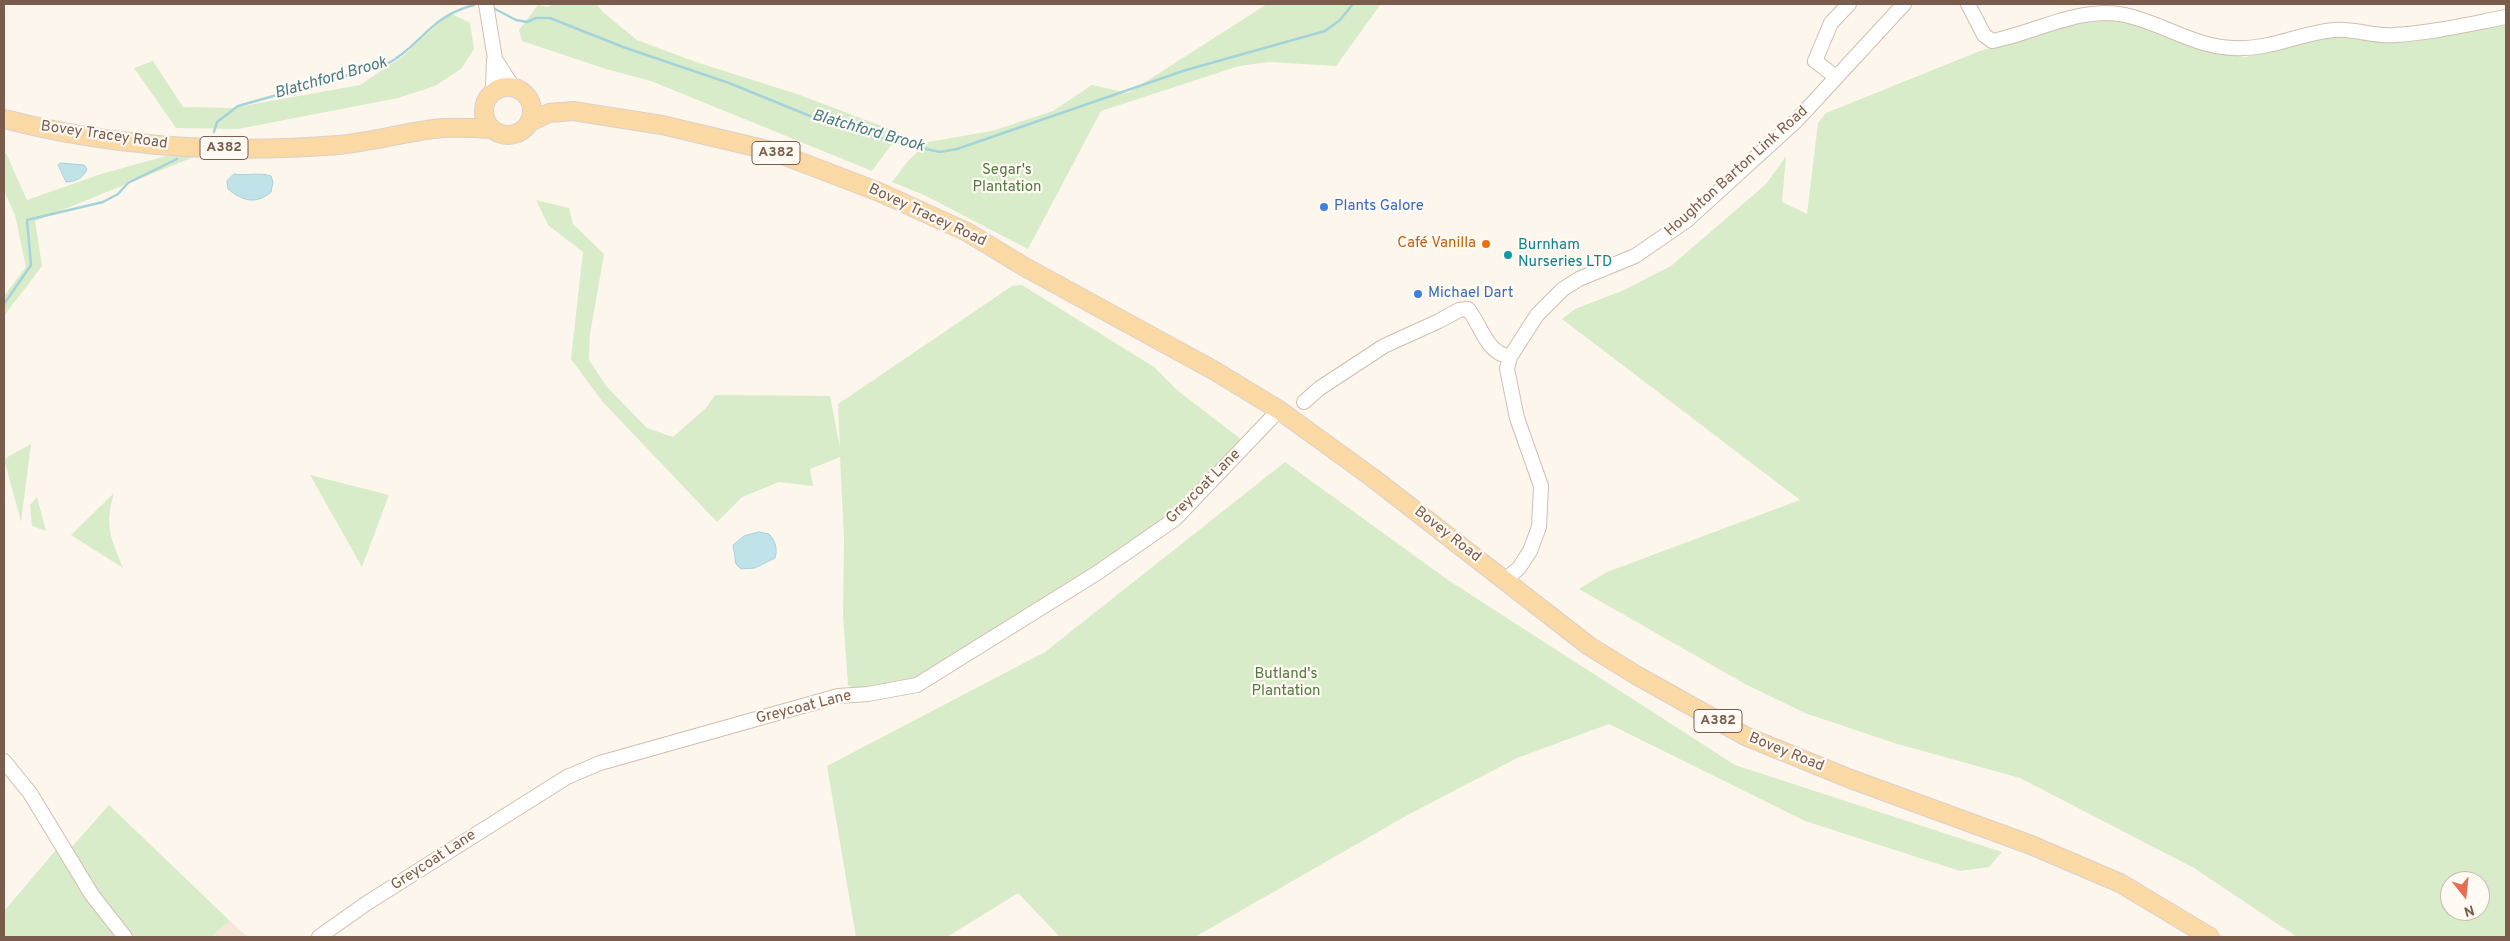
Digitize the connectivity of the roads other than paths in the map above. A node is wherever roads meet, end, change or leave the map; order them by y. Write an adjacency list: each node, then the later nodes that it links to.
1 (486, 4): 6 (street)
2 (1849, 4): 7 (street)
3 (1904, 4): 7 (street, Houghton Barton Link Road)
4 (1968, 4): 5 (street)
5 (2506, 17)
6 (495, 59): 8 (street); 10 (street)
7 (1836, 76): 16 (street, Houghton Barton Link Road)
8 (513, 87): 9 (main road); 10 (main road)
9 (528, 97): 11 (main road, Bovey Tracey Road / A382); 13 (main road)
10 (487, 100): 14 (main road, Bovey Tracey Road / A382); 15 (main road)
11 (573, 111): 13 (main road, Bovey Tracey Road / A382); 18 (main road, Bovey Tracey Road / A382)
12 (4, 119): 14 (main road, Bovey Tracey Road / A382)
13 (530, 122): 15 (main road)
14 (444, 128): 15 (main road, Bovey Tracey Road / A382)
15 (492, 129)
16 (1510, 357): 17 (street); 19 (street)
17 (1304, 402)
18 (1279, 410): 19 (main road, Bovey Road / A382); 22 (street, Greycoat Lane)
19 (1505, 580): 23 (main road, Bovey Road / A382)
20 (4, 761): 21 (street)
21 (125, 937)
22 (320, 937)
23 (2210, 937)

